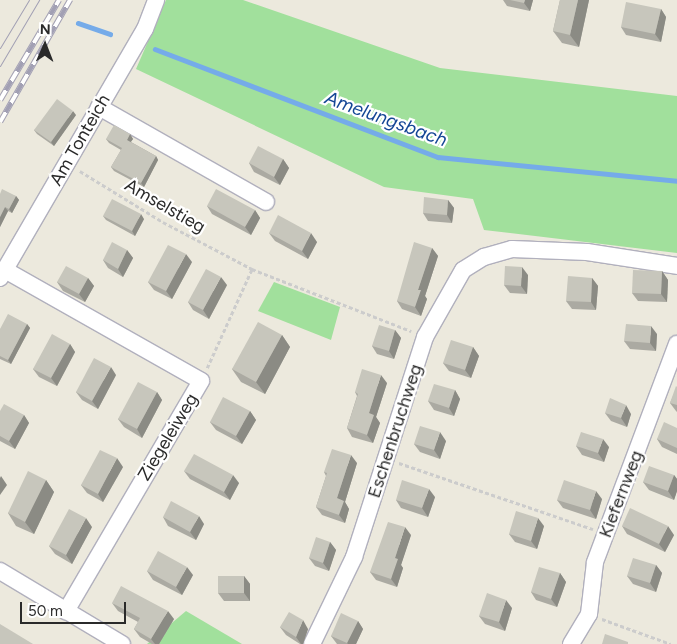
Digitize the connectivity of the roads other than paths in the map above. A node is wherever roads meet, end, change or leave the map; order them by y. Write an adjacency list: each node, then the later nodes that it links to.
1 (156, 0): 2 (street, Am Tonteich)
2 (99, 107): 3 (street); 5 (street, Am Tonteich)
3 (266, 202)
4 (677, 266): 10 (street, Eschenbruchweg)
5 (2, 274): 8 (street, Ziegeleiweg)
6 (677, 344): 11 (street, Kiefernweg)
7 (0, 571): 8 (street)
8 (66, 610): 9 (street)
9 (122, 644)
10 (312, 644)
11 (572, 644)

